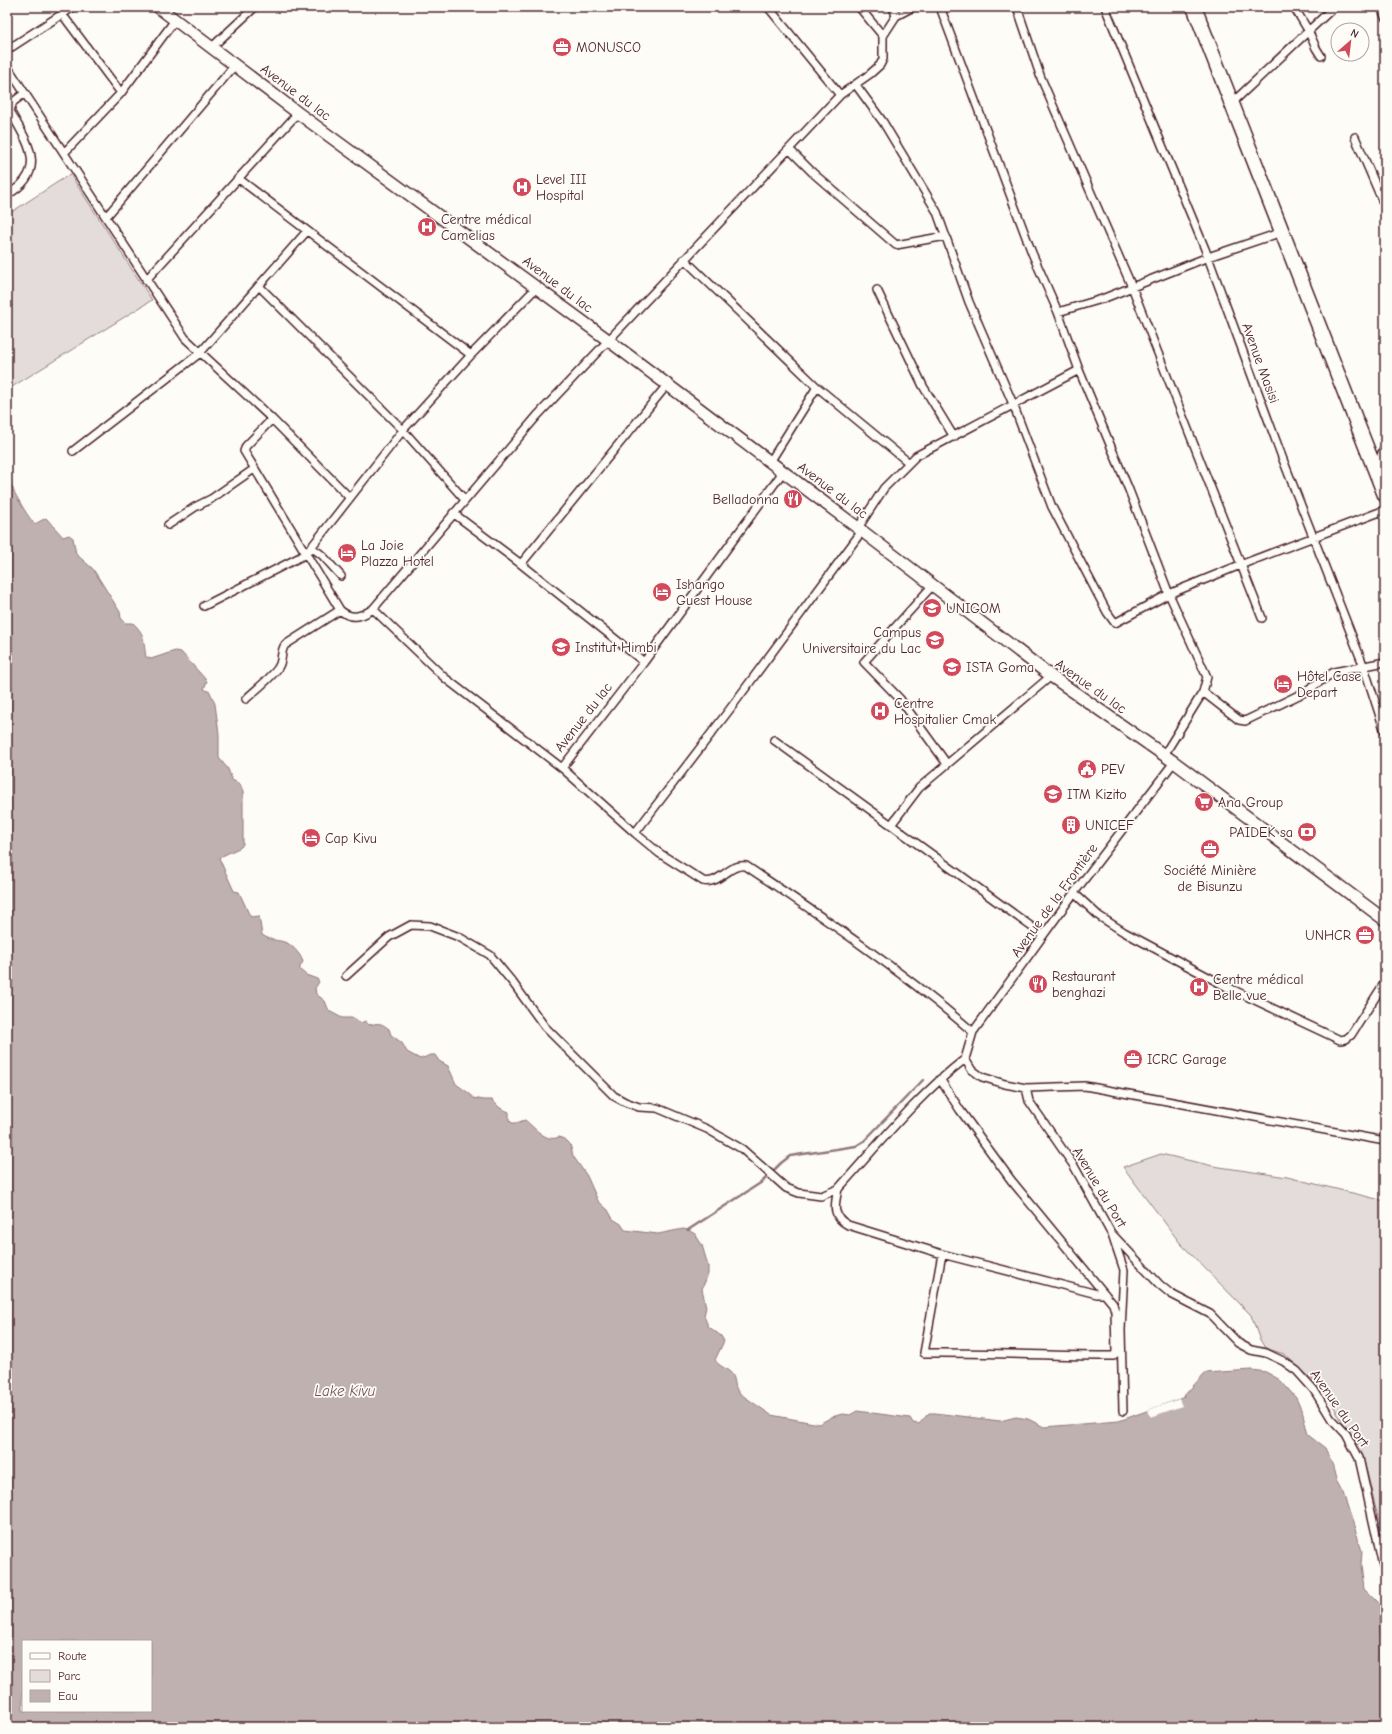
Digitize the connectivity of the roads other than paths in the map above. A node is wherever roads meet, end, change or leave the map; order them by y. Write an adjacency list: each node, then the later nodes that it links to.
1 (73, 7): 15 (street)
2 (158, 7): 18 (main road, Avenue du lac)
3 (255, 7): 21 (street)
4 (768, 7): 31 (street)
5 (858, 7): 20 (street)
6 (893, 7): 16 (street)
7 (913, 7): 16 (street)
8 (940, 7): 53 (street)
9 (1017, 7): 50 (street)
10 (1105, 7): 46 (street, Avenue Masisi)
11 (1194, 7): 32 (highway)
12 (1294, 7): 19 (street)
13 (1334, 7): 19 (street)
14 (1381, 7): 17 (street)
15 (62, 14): 22 (street); 30 (street)
16 (896, 16): 20 (street)
17 (1385, 16)
18 (175, 20): 21 (main road, Avenue du lac); 30 (street)
19 (1308, 30): 23 (street); 32 (street)
20 (883, 36): 28 (street)
21 (212, 47): 24 (main road, Avenue du lac)
22 (7, 50)
23 (1321, 56)
24 (235, 65): 34 (main road, Avenue du lac); 42 (street)
25 (7, 66): 26 (street)
26 (14, 76): 27 (street); 29 (street)
27 (7, 80)
28 (856, 85): 31 (street); 45 (street)
29 (25, 93): 33 (street); 38 (street)
30 (121, 93): 38 (street)
31 (840, 95): 37 (street)
32 (1232, 103): 44 (highway)
33 (10, 106): 35 (street); 40 (street)
34 (298, 114): 39 (street); 51 (main road, Avenue du lac)
35 (7, 119)
36 (1355, 137): 41 (street)
37 (790, 149): 45 (street); 47 (street)
38 (64, 154): 42 (street)
39 (239, 179): 43 (street); 48 (street)
40 (7, 195)
41 (1385, 207)
42 (106, 217): 48 (street)
43 (307, 231): 49 (street); 56 (street)
44 (1282, 232): 46 (street); 69 (highway)
45 (946, 236): 60 (street)
46 (1208, 257): 50 (street); 78 (street, Avenue Masisi)
47 (684, 259): 54 (street); 59 (street)
48 (146, 280): 55 (street)
49 (259, 286): 55 (street); 62 (street)
50 (1132, 286): 53 (street); 82 (street)
51 (537, 287): 54 (main road, Avenue du lac); 56 (street)
52 (877, 290): 63 (street)
53 (1058, 312): 57 (street)
54 (608, 340): 58 (main road, Avenue du lac); 73 (street)
55 (200, 353): 61 (street); 65 (street)
56 (471, 355): 62 (street)
57 (1079, 370): 60 (street); 85 (street)
58 (667, 385): 66 (main road, Avenue du lac); 81 (street)
59 (817, 387): 66 (street); 67 (street)
60 (1013, 404): 63 (street); 85 (street)
61 (272, 419): 68 (street); 72 (street)
62 (403, 430): 72 (street); 73 (street)
63 (954, 437): 67 (street)
64 (1385, 445): 69 (street)
65 (73, 451)
66 (770, 462): 70 (main road, Avenue du lac)
67 (908, 462): 77 (street)
68 (254, 469): 76 (street); 80 (street)
69 (1376, 471): 71 (highway)
70 (783, 472): 77 (main road, Avenue du lac); 90 (street, Avenue du lac)
71 (1385, 495)
72 (349, 497): 79 (street)
73 (465, 500): 75 (street)
74 (1385, 510): 78 (street)
75 (453, 513): 81 (street); 87 (street)
76 (168, 525)
77 (860, 530): 84 (main road, Avenue du lac); 103 (street)
78 (1314, 537): 82 (street); 92 (street, Avenue Masisi)
79 (311, 547): 80 (street); 83 (street)
80 (306, 554): 86 (street); 88 (street)
81 (521, 564): 90 (street)
82 (1240, 565): 85 (street); 89 (street)
83 (341, 576)
84 (932, 586): 93 (main road, Avenue du lac); 100 (street)
85 (1169, 594): 94 (street)
86 (204, 606)
87 (373, 609): 88 (street); 101 (street)
88 (340, 610): 95 (street)
89 (1262, 618)
90 (644, 662): 101 (street, Avenue du lac)
91 (1385, 662): 92 (street)
92 (1364, 667): 94 (street); 96 (street, Avenue Masisi)
93 (1051, 676): 98 (main road, Avenue du lac); 100 (street)
94 (1203, 692): 98 (street)
95 (246, 699)
96 (1385, 732)
97 (774, 740): 102 (street)
98 (1164, 755): 99 (main road, Avenue du lac)
99 (1174, 762): 104 (street, Avenue de la Frontière); 105 (main road, Avenue du lac)
100 (947, 764): 102 (street)
101 (562, 768): 103 (street)
102 (891, 825): 106 (street)
103 (635, 833): 109 (street)
104 (1074, 893): 106 (street, Avenue de la Frontière); 108 (street)
105 (1385, 920)
106 (1043, 935): 109 (street, Avenue de la Frontière)
107 (346, 976): 114 (street)
108 (1385, 982)
109 (973, 1032): 110 (street, Avenue de la Frontière)
110 (965, 1059): 111 (street); 112 (street)
111 (940, 1079): 114 (street); 117 (street)
112 (1026, 1088): 113 (street); 115 (street, Avenue du Port)
113 (1385, 1141)
114 (838, 1189): 116 (street)
115 (1111, 1233): 118 (street); 119 (street, Avenue du Port)
116 (942, 1254): 117 (street); 117 (street)
117 (1105, 1294)
118 (1123, 1411)
119 (1385, 1575)

